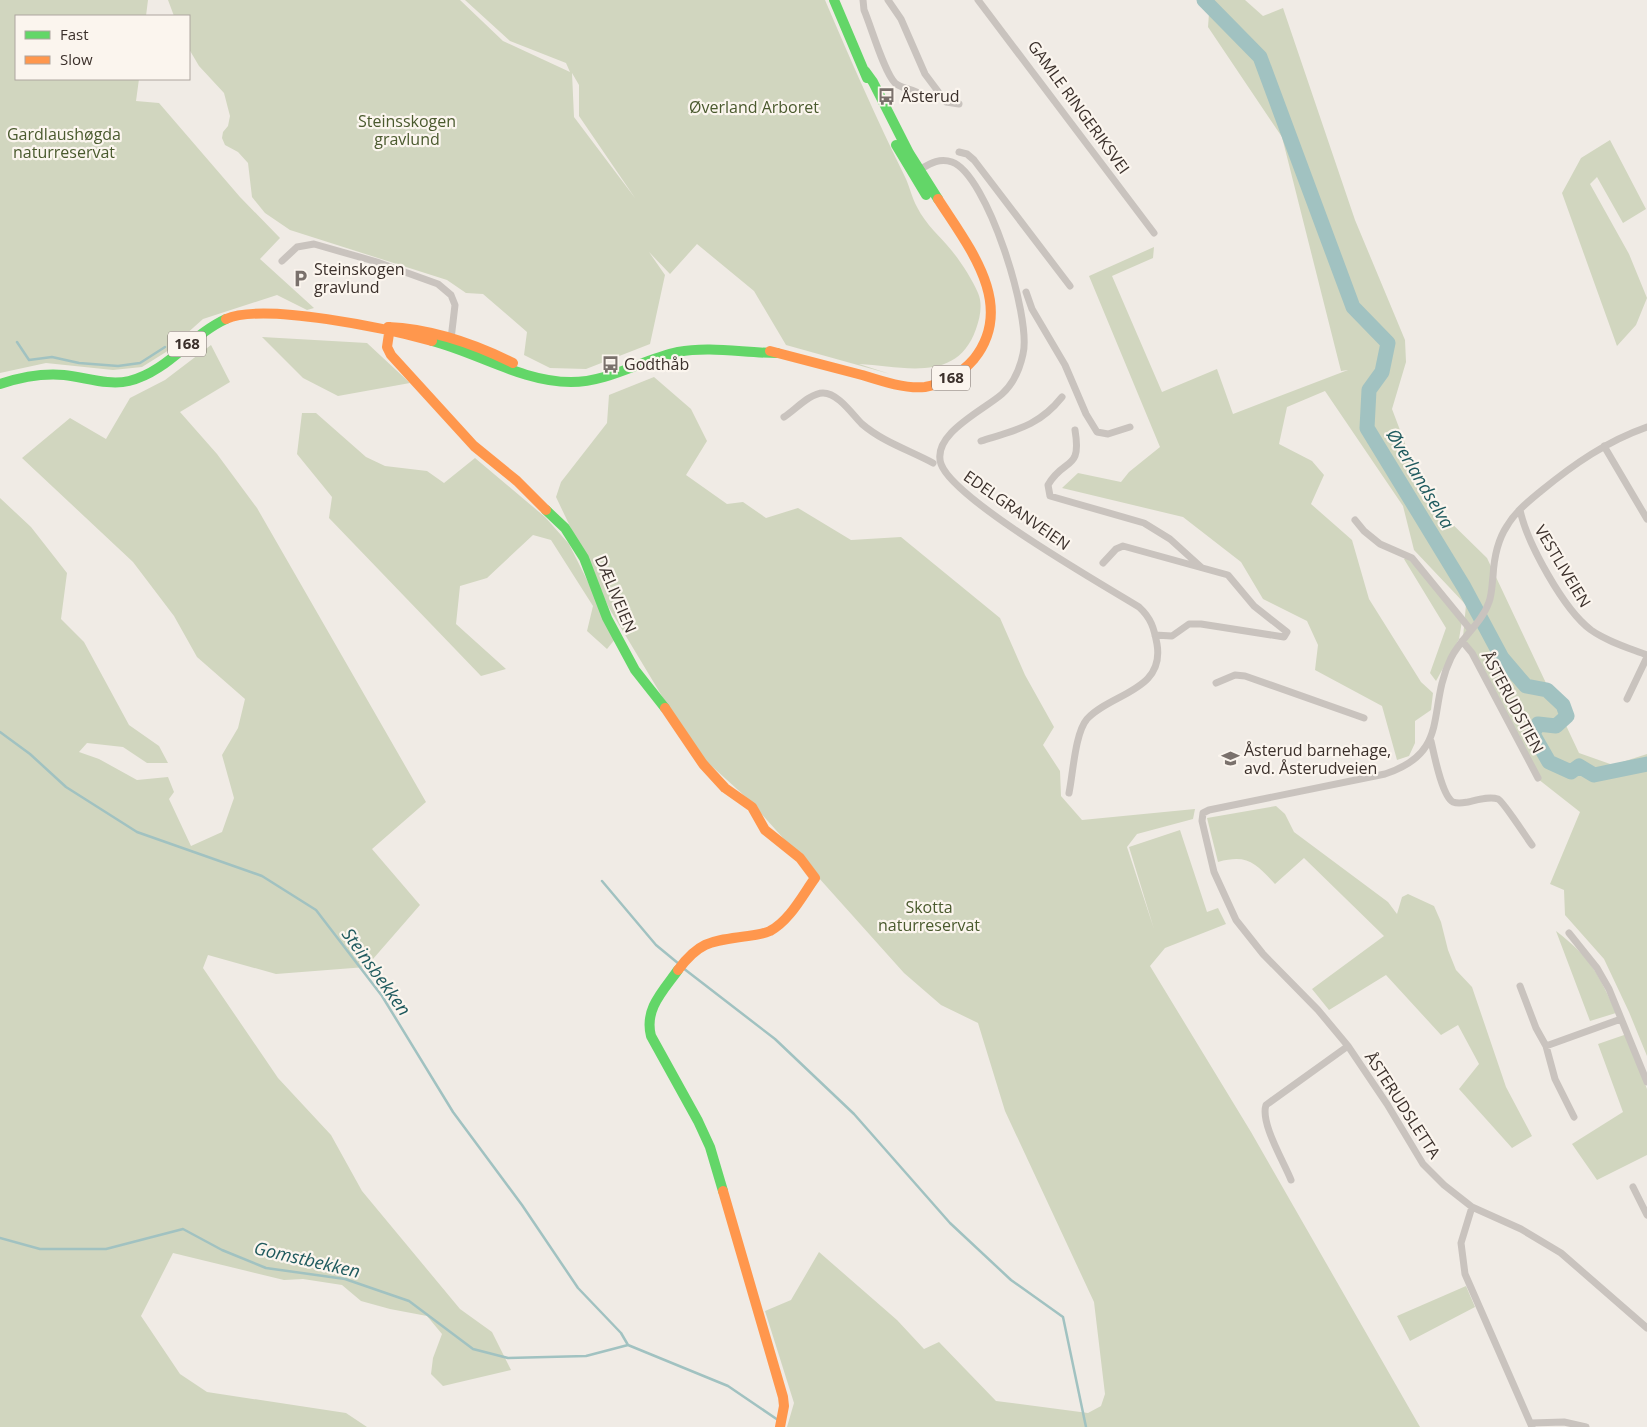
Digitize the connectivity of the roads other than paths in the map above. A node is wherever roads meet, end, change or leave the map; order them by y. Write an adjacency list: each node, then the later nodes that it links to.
1 (834, 0): 8 (main road, 168)
2 (863, 0): 5 (street)
3 (888, 0): 6 (street)
4 (978, 0): 9 (street, GAMLE RINGERIKSVEI)
5 (923, 96)
6 (959, 104)
7 (959, 152): 11 (street)
8 (916, 172): 14 (main road, 168); 30 (street, EDELGRANVEIEN)
9 (1154, 233)
10 (282, 261): 14 (street)
11 (1070, 286)
12 (1026, 292): 19 (street)
13 (389, 330): 14 (main road, 168); 15 (main road, 168); 53 (main road, DÆLIVEIEN)
14 (450, 341)
15 (0, 384)
16 (1062, 396): 21 (street)
17 (784, 418): 23 (street)
18 (1647, 426): 22 (street)
19 (1130, 427)
20 (1075, 430): 28 (street)
21 (981, 441)
22 (1604, 446): 24 (street); 25 (street)
23 (933, 463)
24 (1520, 510): 29 (street); 32 (street, VESTLIVEIEN)
25 (1647, 519)
26 (1355, 520): 29 (street)
27 (1103, 563): 28 (street)
28 (1205, 570): 30 (street)
29 (1470, 629): 31 (street)
30 (1155, 635): 38 (street)
31 (1462, 641): 36 (street); 37 (street, ÅSTERUDSTIEN)
32 (1647, 656): 34 (street, VESTLIVEIEN)
33 (1216, 684): 35 (street)
34 (1627, 699)
35 (1364, 718)
36 (1431, 741): 39 (street); 43 (street, ÅSTERUDSLETTA)
37 (1538, 778)
38 (1069, 793)
39 (1532, 845)
40 (1569, 933): 42 (street)
41 (1520, 986): 44 (street)
42 (1621, 1018): 44 (street); 45 (street)
43 (1348, 1046): 47 (street); 49 (street, ÅSTERUDSLETTA)
44 (1546, 1046): 46 (street)
45 (1647, 1082)
46 (1574, 1117)
47 (1291, 1180)
48 (1632, 1187): 50 (street)
49 (1472, 1207): 51 (street, ÅSTERUDSLETTA); 52 (street)
50 (1647, 1215)
51 (1647, 1328)
52 (1531, 1425): 54 (street)
53 (780, 1427)
54 (1586, 1427)

